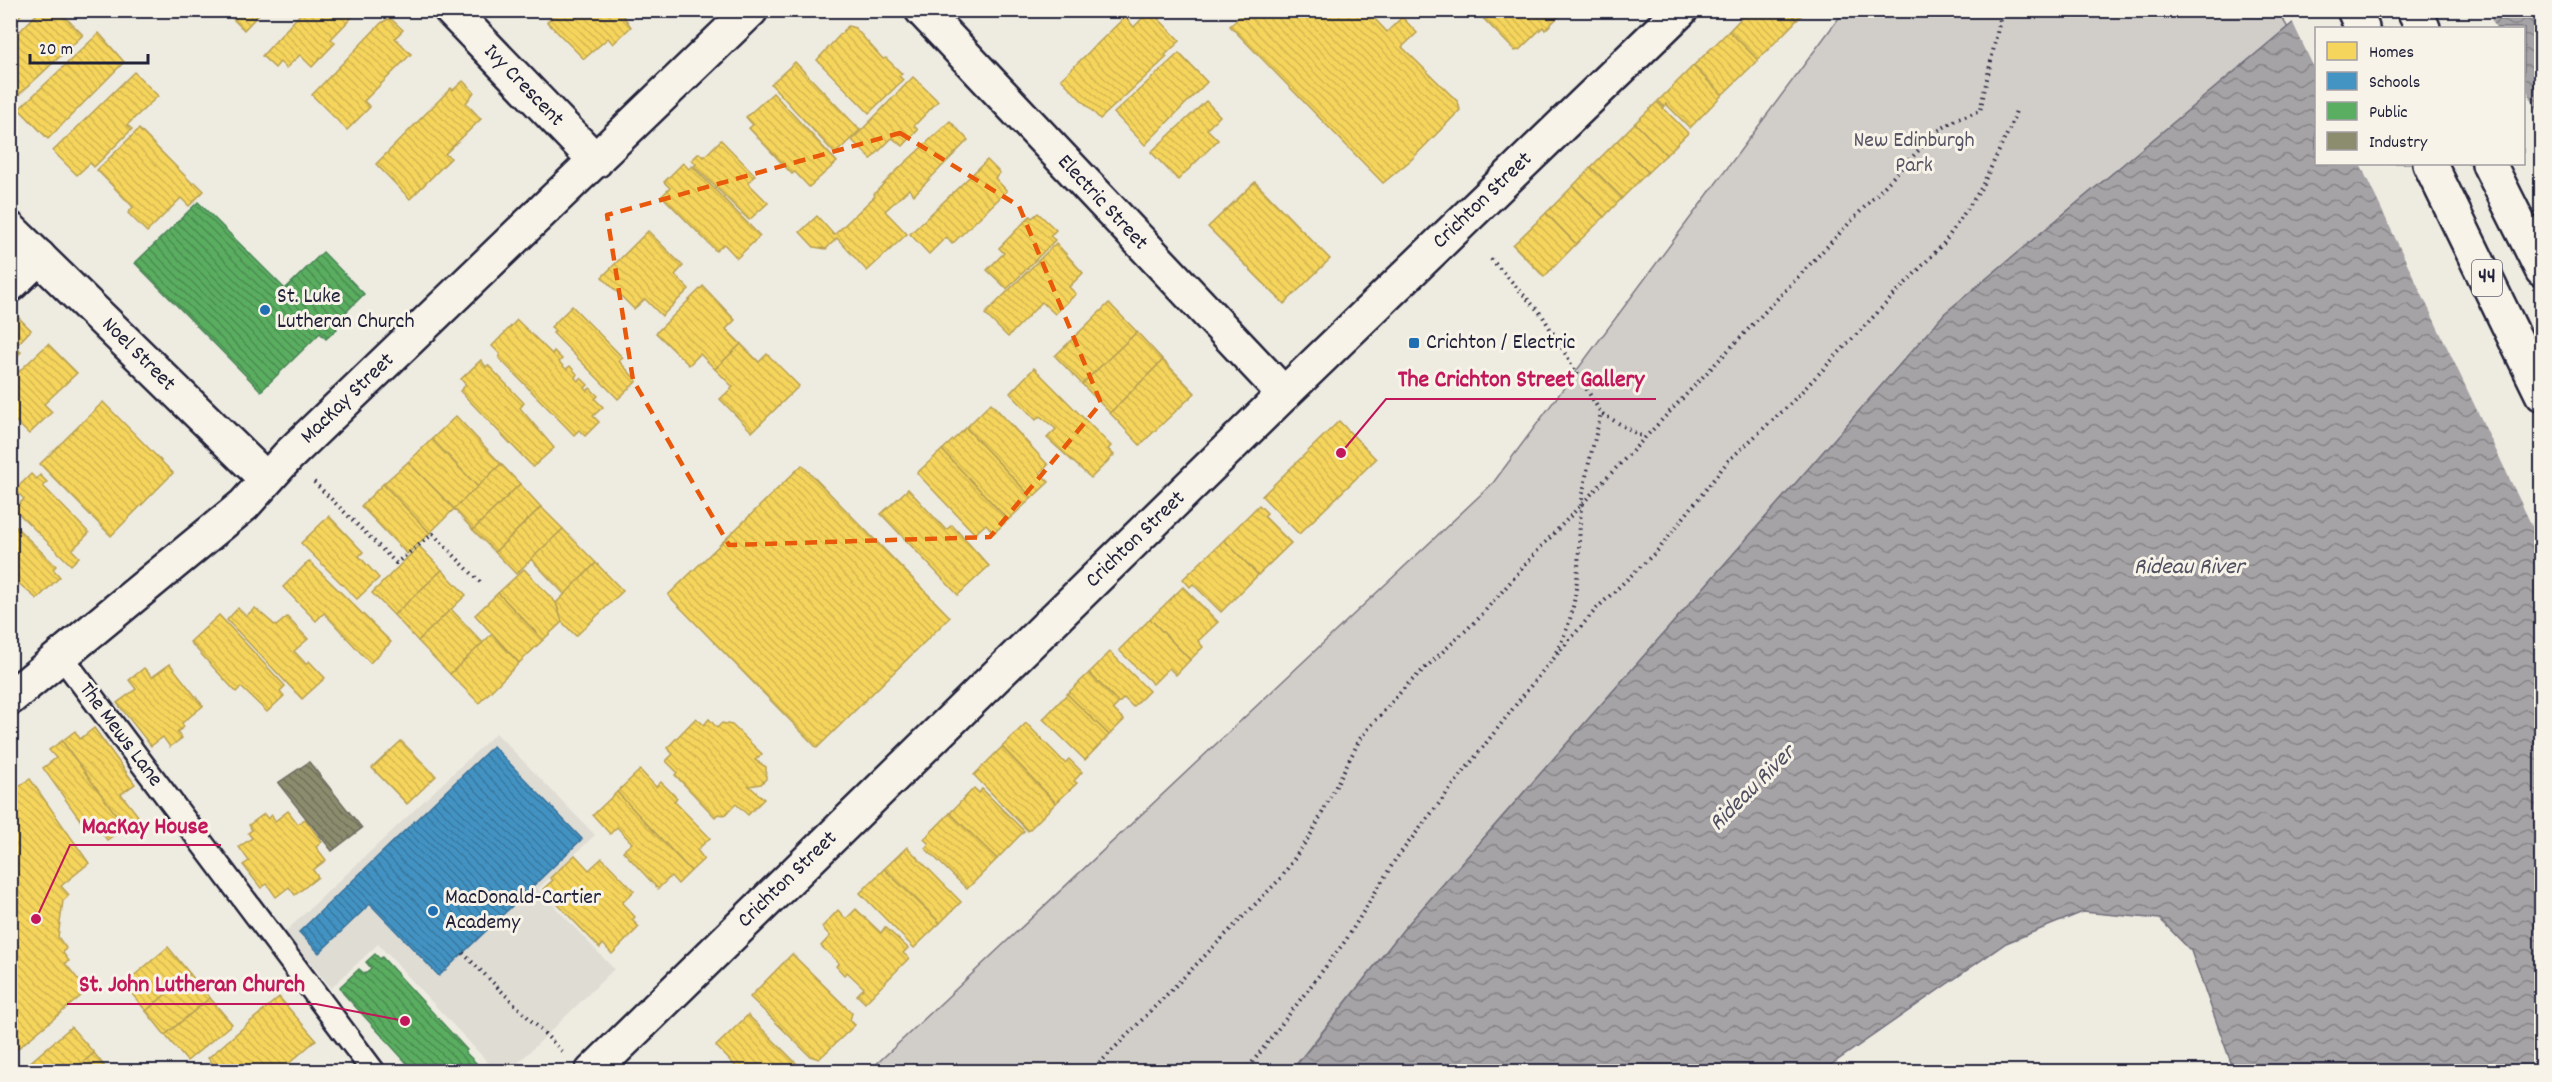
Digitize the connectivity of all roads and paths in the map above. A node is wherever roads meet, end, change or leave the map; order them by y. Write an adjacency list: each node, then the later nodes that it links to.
1 (451, 10): 11 (street, Ivy Crescent)
2 (751, 10): 11 (street, MacKay Street)
3 (922, 10): 19 (street, Electric Street)
4 (1680, 10): 19 (street, Crichton Street)
5 (2002, 10): 22 (path)
6 (2354, 10): 8 (street)
7 (2414, 10): 9 (street)
8 (2362, 27)
9 (2422, 27)
10 (2017, 108): 27 (path)
11 (596, 161): 23 (street, MacKay Street)
12 (2430, 165): 20 (street, 44)
13 (2488, 165): 17 (street, 44)
14 (10, 229): 15 (street, Noel Street)
15 (39, 257): 18 (street); 23 (street, Noel Street)
16 (1491, 259): 21 (path)
17 (2541, 270)
18 (10, 285)
19 (1284, 394): 30 (street, Crichton Street)
20 (2541, 394)
21 (1601, 413): 22 (path); 24 (path)
22 (1644, 438): 24 (path)
23 (277, 468): 25 (path); 26 (street, MacKay Street)
24 (1582, 506): 27 (path); 32 (path)
25 (483, 585)
26 (62, 657): 28 (street, MacKay Street); 31 (lane, The Mews Lane)
27 (1552, 661): 33 (path)
28 (10, 698)
29 (463, 953): 30 (path)
30 (580, 1065)
31 (374, 1071)
32 (1092, 1071)
33 (1245, 1071)

